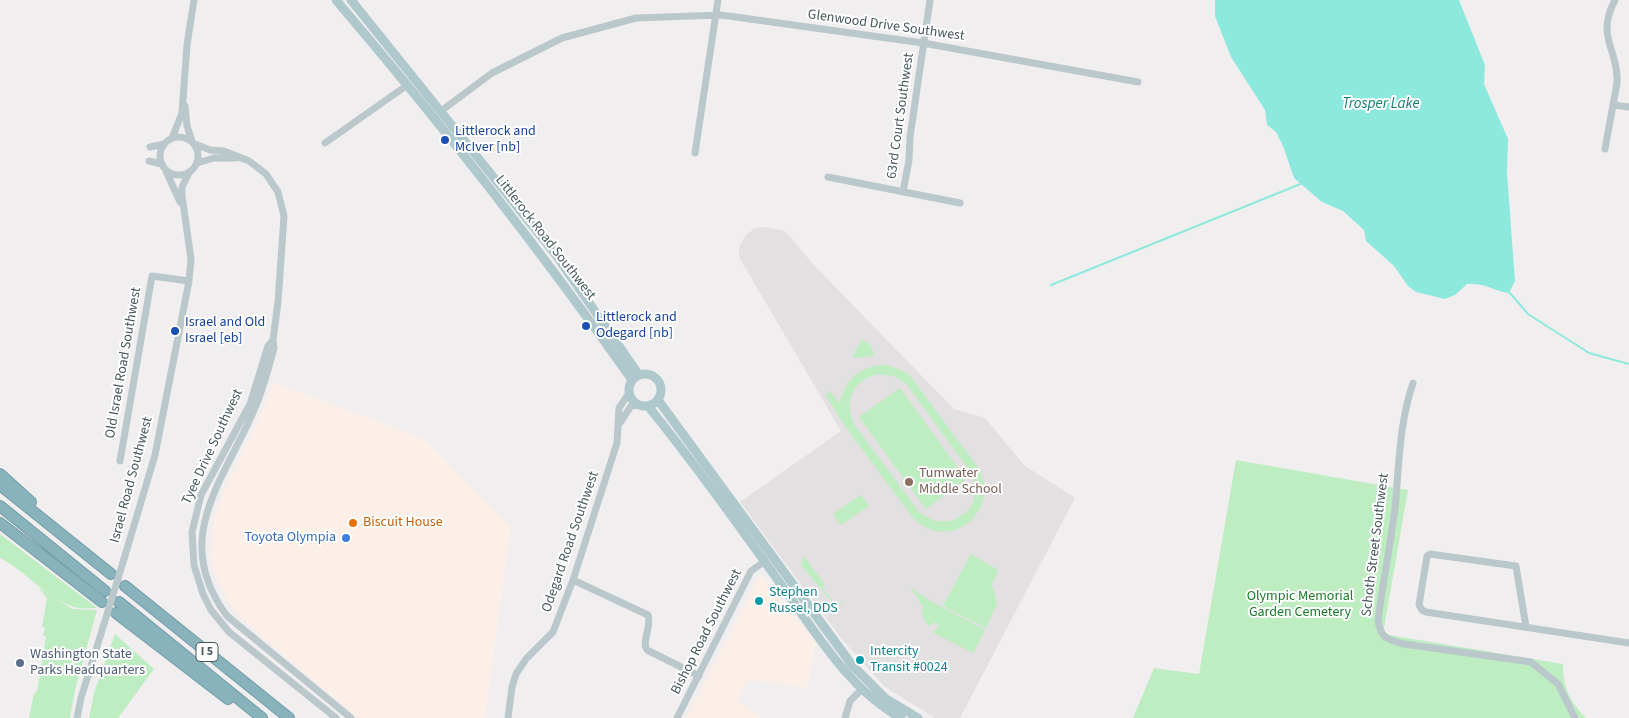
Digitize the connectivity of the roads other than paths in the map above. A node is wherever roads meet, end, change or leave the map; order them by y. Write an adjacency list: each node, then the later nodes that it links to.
1 (194, 0): 11 (street)
2 (336, 0): 10 (main road, Littlerock Road Southwest)
3 (352, 0): 14 (main road, Littlerock Road Southwest)
4 (718, 0): 7 (street)
5 (930, 0): 8 (street, 63rd Court Southwest)
6 (1615, 0): 12 (street)
7 (716, 16): 8 (street, Glenwood Drive Southwest); 14 (street, Glenwood Drive Southwest); 21 (street)
8 (923, 43): 9 (street, Glenwood Drive Southwest); 28 (street, 63rd Court Southwest)
9 (1138, 82)
10 (406, 86): 17 (street); 33 (main road, Littlerock Road Southwest)
11 (184, 88): 15 (street); 16 (street)
12 (1614, 105): 13 (street); 20 (street)
13 (1629, 107)
14 (441, 111): 33 (main road, Littlerock Road Southwest)
15 (172, 138): 16 (street); 18 (street)
16 (194, 143): 22 (street, Tyee Drive Southwest); 24 (street)
17 (325, 143)
18 (164, 144): 19 (street); 25 (street)
19 (150, 147)
20 (1605, 149)
21 (695, 153)
22 (240, 158): 24 (street, Tyee Drive Southwest); 32 (street, Tyee Drive Southwest)
23 (149, 161): 25 (street)
24 (197, 163): 26 (street)
25 (164, 167): 26 (street); 30 (street, Israel Road Southwest)
26 (189, 173): 30 (street, Israel Road Southwest)
27 (828, 177): 28 (street, 63rd Court Southwest)
28 (903, 192): 29 (street, 63rd Court Southwest)
29 (960, 203)
30 (185, 214): 31 (street, Israel Road Southwest)
31 (189, 281): 39 (street, Old Israel Road Southwest); 57 (street, Israel Road Southwest, bridge)
32 (273, 340): 61 (street, Tyee Drive Southwest); 62 (street, Tyee Drive Southwest)
33 (636, 377): 35 (main road); 36 (main road, Littlerock Road Southwest)
34 (1413, 384): 68 (street, Schoth Street Southwest)
35 (629, 393): 37 (main road); 38 (street, Odegard Road Southwest)
36 (658, 400): 37 (main road); 67 (main road, Littlerock Road Southwest)
37 (644, 405): 38 (street); 44 (main road)
38 (620, 423): 47 (street, Odegard Road Southwest)
39 (120, 461)
40 (0, 474): 45 (highway)
41 (0, 486): 45 (highway)
42 (0, 506): 49 (highway)
43 (0, 523): 50 (highway)
44 (765, 561): 55 (street, Bishop Road Southwest); 56 (main road)
45 (98, 564): 46 (highway)
46 (110, 574)
47 (573, 580): 55 (street); 63 (street, Odegard Road Southwest)
48 (125, 586): 60 (highway, I 5)
49 (105, 591)
50 (102, 602)
51 (119, 602): 59 (highway, I 5)
52 (116, 613): 58 (highway)
53 (1526, 627): 53 (street); 54 (street)
54 (1629, 643)
55 (699, 676): 64 (street, Bishop Road Southwest)
56 (862, 689): 65 (street); 66 (main road)
57 (77, 718)
58 (254, 718)
59 (262, 718)
60 (289, 718)
61 (336, 718)
62 (351, 718)
63 (508, 718)
64 (677, 718)
65 (845, 718)
66 (901, 718)
67 (918, 718)
68 (1575, 718)

